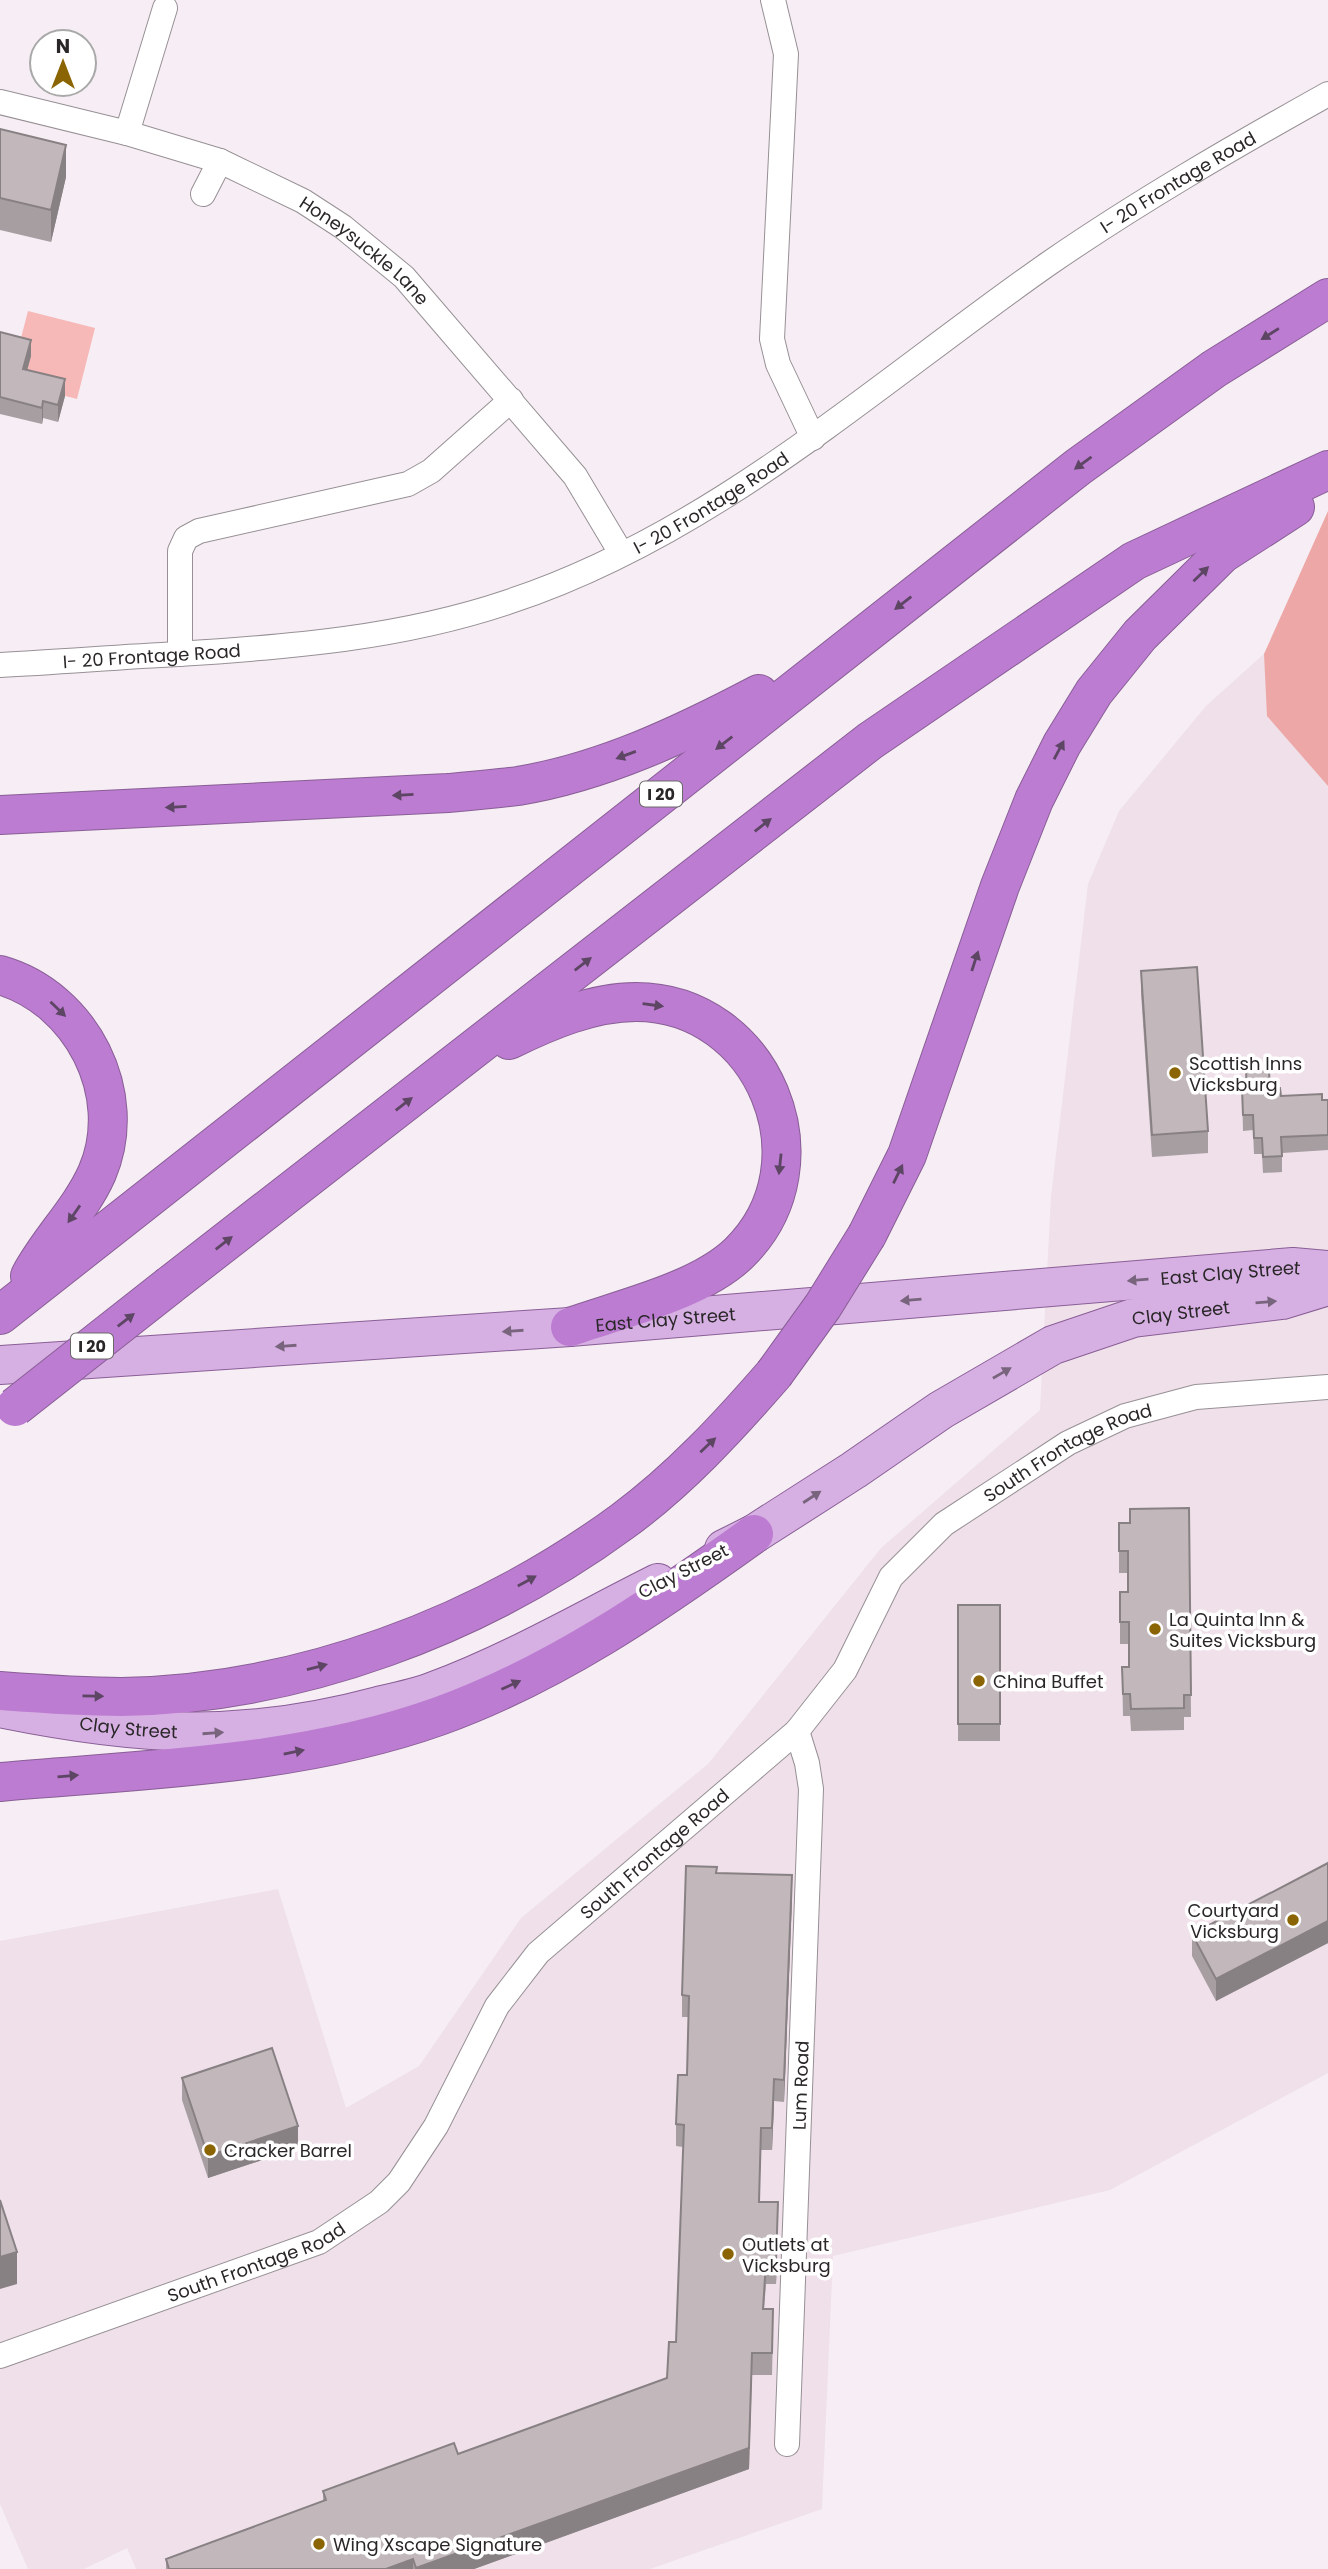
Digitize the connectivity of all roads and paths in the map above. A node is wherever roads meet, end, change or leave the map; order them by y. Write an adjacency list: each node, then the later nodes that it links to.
1 (773, 0): 10 (street)
2 (165, 8): 5 (street)
3 (1328, 94): 10 (street, I- 20 Frontage Road)
4 (0, 102): 5 (street, Honeysuckle Lane)
5 (127, 133): 6 (street, Honeysuckle Lane)
6 (220, 161): 7 (street); 9 (street, Honeysuckle Lane)
7 (203, 194)
8 (1328, 298): 14 (highway, I 20, one-way to 14)
9 (510, 400): 13 (street, Honeysuckle Lane); 15 (street)
10 (813, 438): 13 (street, I- 20 Frontage Road)
11 (1328, 470): 19 (highway, I 20, one-way to 11)
12 (1328, 483): 28 (highway, one-way to 12, bridge)
13 (621, 553): 15 (street, I- 20 Frontage Road)
14 (842, 651): 17 (highway, one-way to 17); 22 (highway, I 20, one-way to 22)
15 (180, 654): 16 (street, I- 20 Frontage Road)
16 (0, 665)
17 (0, 815)
18 (0, 975): 22 (highway, one-way to 22)
19 (450, 1067): 23 (highway, one-way to 23); 26 (highway, I 20, one-way to 19, bridge)
20 (1328, 1270): 23 (main road, East Clay Street, one-way to 23)
21 (1328, 1286): 27 (main road, Clay Street, one-way to 21)
22 (8, 1309)
23 (570, 1327): 24 (main road, East Clay Street, one-way to 24)
24 (0, 1365)
25 (1328, 1387): 30 (street, South Frontage Road)
26 (7, 1413)
27 (754, 1534): 29 (main road, Clay Street, one-way to 27); 31 (highway, one-way to 27)
28 (0, 1690)
29 (0, 1708)
30 (797, 1731): 32 (street, South Frontage Road); 33 (street, Lum Road)
31 (0, 1782)
32 (0, 2356)
33 (787, 2444)

